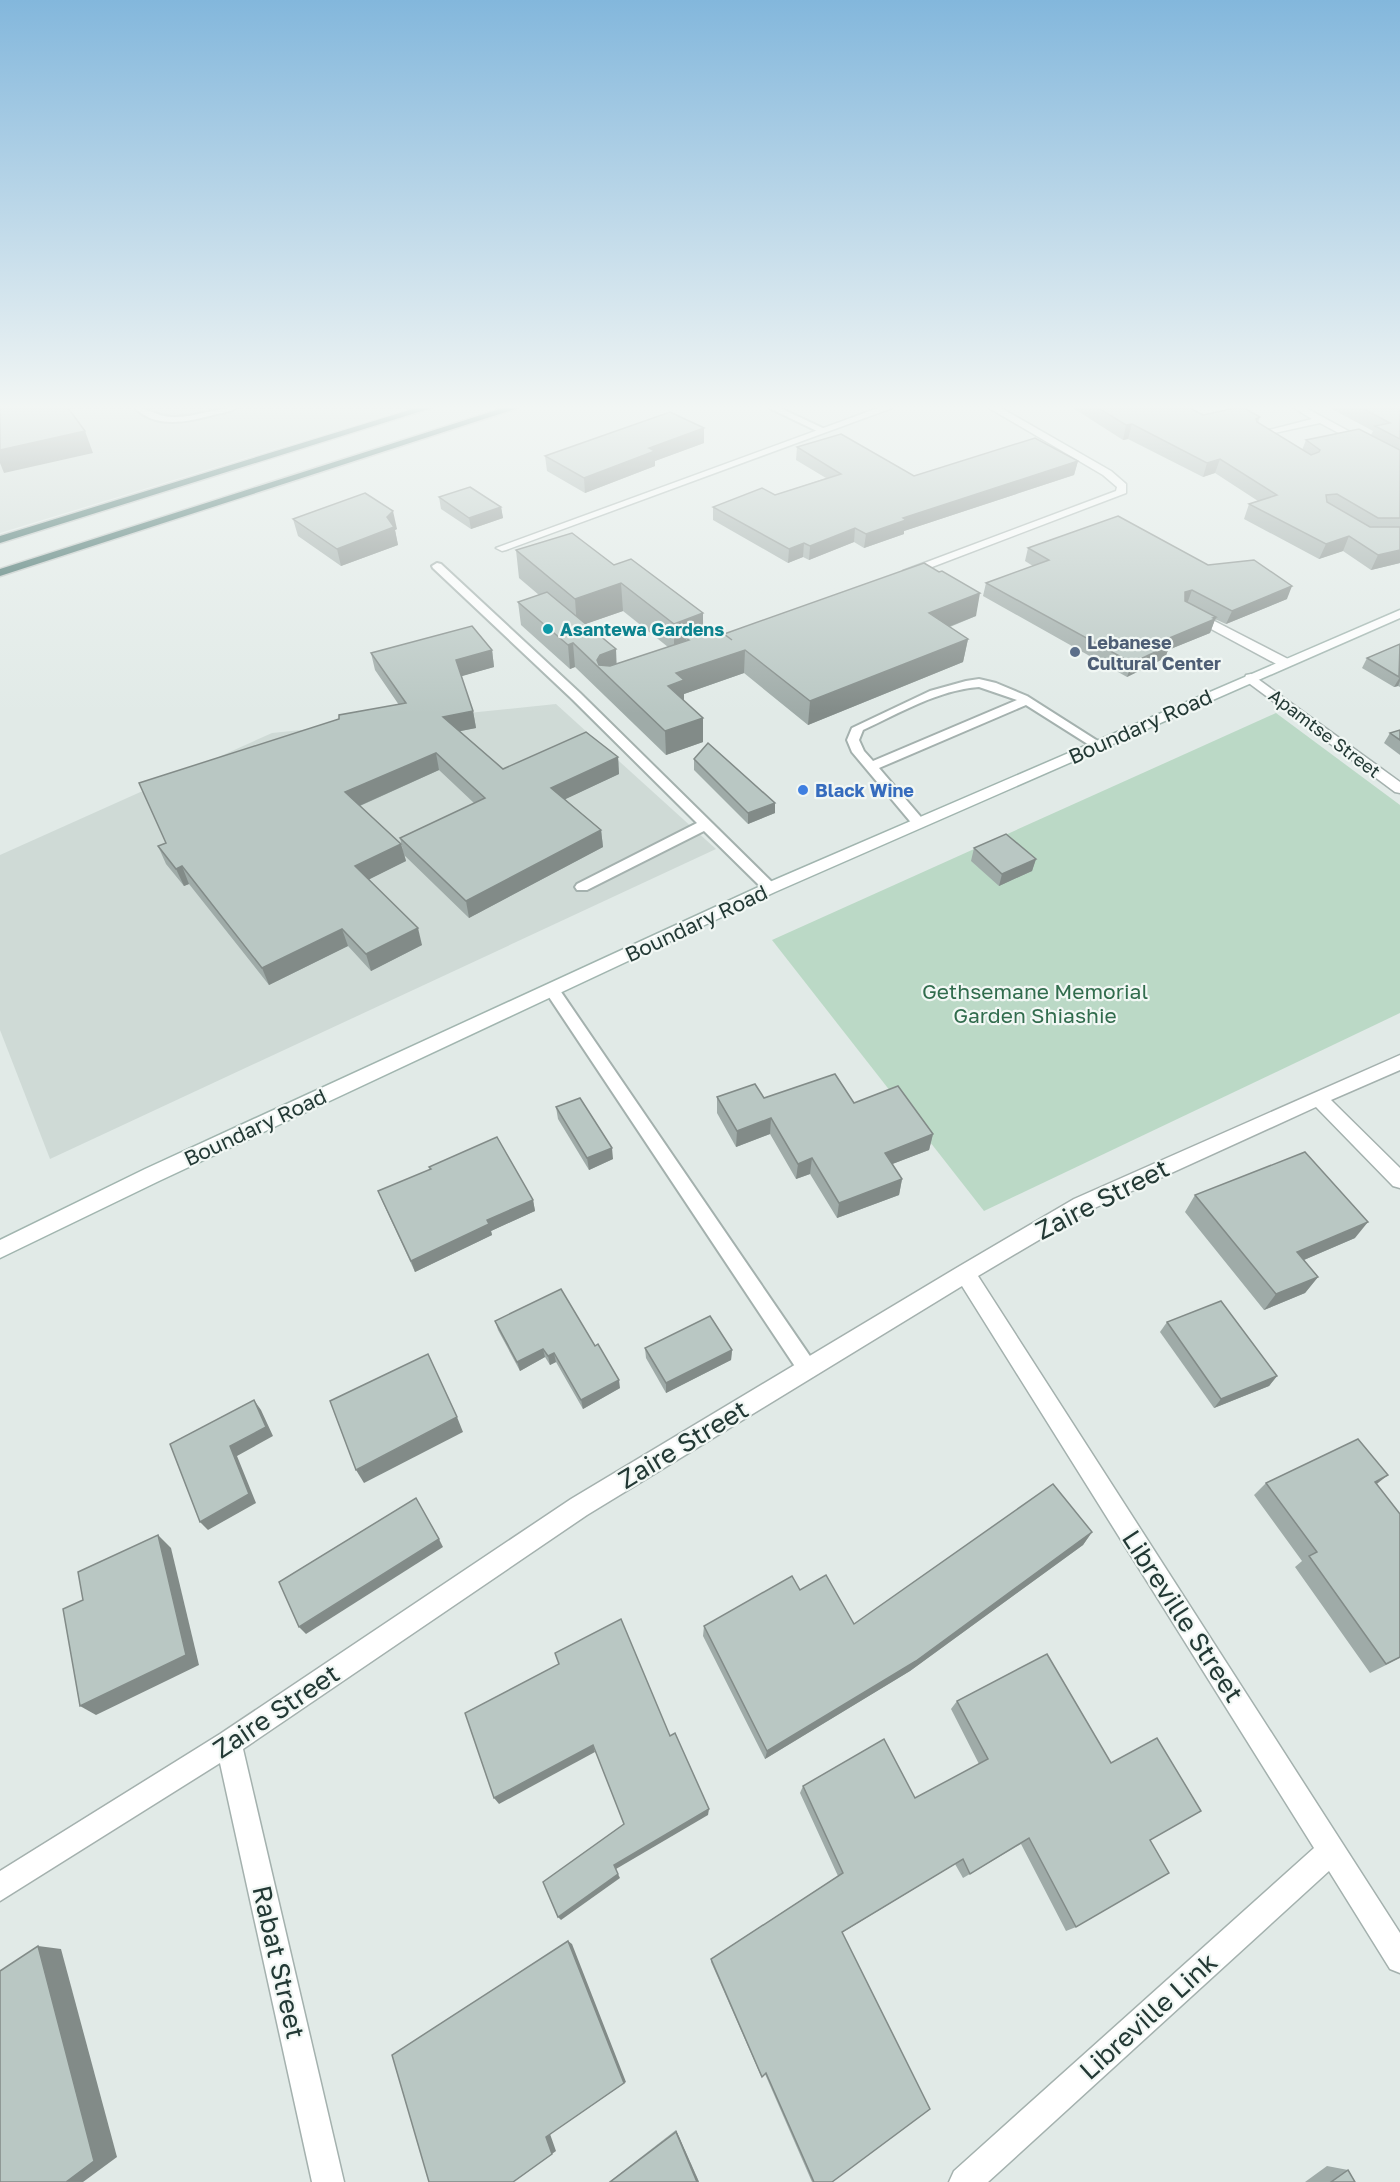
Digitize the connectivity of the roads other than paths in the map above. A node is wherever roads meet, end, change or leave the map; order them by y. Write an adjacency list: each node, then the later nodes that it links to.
1 (97, 510): 5 (highway)
2 (196, 510): 8 (highway)
3 (606, 510): 6 (street)
4 (1076, 510): 9 (street)
5 (0, 540)
6 (502, 548)
7 (437, 566): 19 (lane)
8 (0, 573)
9 (897, 576)
10 (1186, 610): 12 (street)
11 (1400, 614): 12 (street, Boundary Road)
12 (1285, 663): 13 (street, Boundary Road)
13 (1251, 678): 15 (street, Boundary Road); 17 (street, Apamtse Street)
14 (1026, 701): 15 (lane); 16 (lane); 16 (lane)
15 (1098, 745): 18 (street, Boundary Road)
16 (872, 767): 18 (lane)
17 (1400, 789)
18 (919, 823): 21 (street, Boundary Road)
19 (706, 824): 20 (lane); 21 (lane)
20 (582, 887)
21 (770, 888): 22 (street, Boundary Road)
22 (552, 990): 26 (street, Boundary Road); 28 (lane)
23 (1400, 1062): 24 (street, Zaire Street)
24 (1319, 1099): 25 (street); 27 (street, Zaire Street)
25 (1400, 1179)
26 (0, 1249)
27 (964, 1273): 28 (street, Zaire Street); 30 (street, Libreville Street)
28 (807, 1368): 29 (street, Zaire Street)
29 (229, 1743): 31 (street, Zaire Street); 33 (street, Rabat Street)
30 (1332, 1850): 32 (street, Libreville Street); 34 (street, Libreville Link)
31 (0, 1887)
32 (1400, 1959)
33 (328, 2182)
34 (965, 2182)

